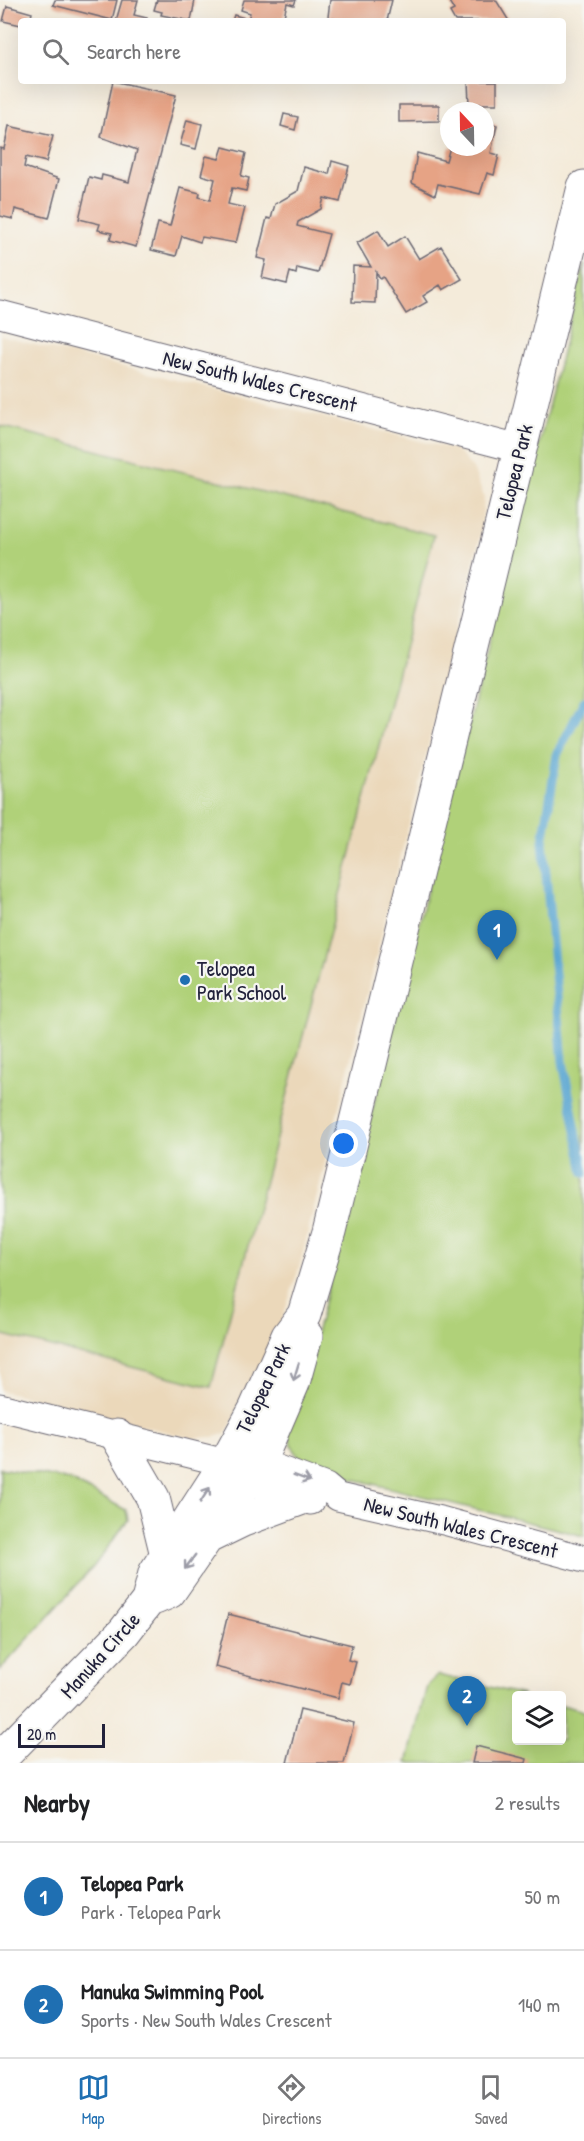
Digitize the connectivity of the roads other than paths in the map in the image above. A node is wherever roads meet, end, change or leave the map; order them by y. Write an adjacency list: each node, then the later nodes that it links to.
1 (584, 187): 3 (street, Telopea Park)
2 (0, 314): 3 (street, New South Wales Crescent)
3 (519, 449): 6 (street, Telopea Park)
4 (0, 1407): 5 (street, New South Wales Crescent)
5 (117, 1436): 6 (street, New South Wales Crescent); 10 (street)
6 (244, 1469): 7 (street, New South Wales Crescent, one-way to 7); 8 (street, New South Wales Crescent); 9 (street, Manuka Circle); 10 (street, Manuka Circle, one-way to 6)
7 (338, 1497): 8 (street, New South Wales Crescent); 11 (street, New South Wales Crescent)
8 (302, 1498): 9 (street)
9 (209, 1536): 12 (street, Manuka Circle, one-way to 12)
10 (167, 1555): 12 (street, Manuka Circle)
11 (584, 1559)
12 (148, 1601): 13 (street, Manuka Circle)
13 (0, 1759)

